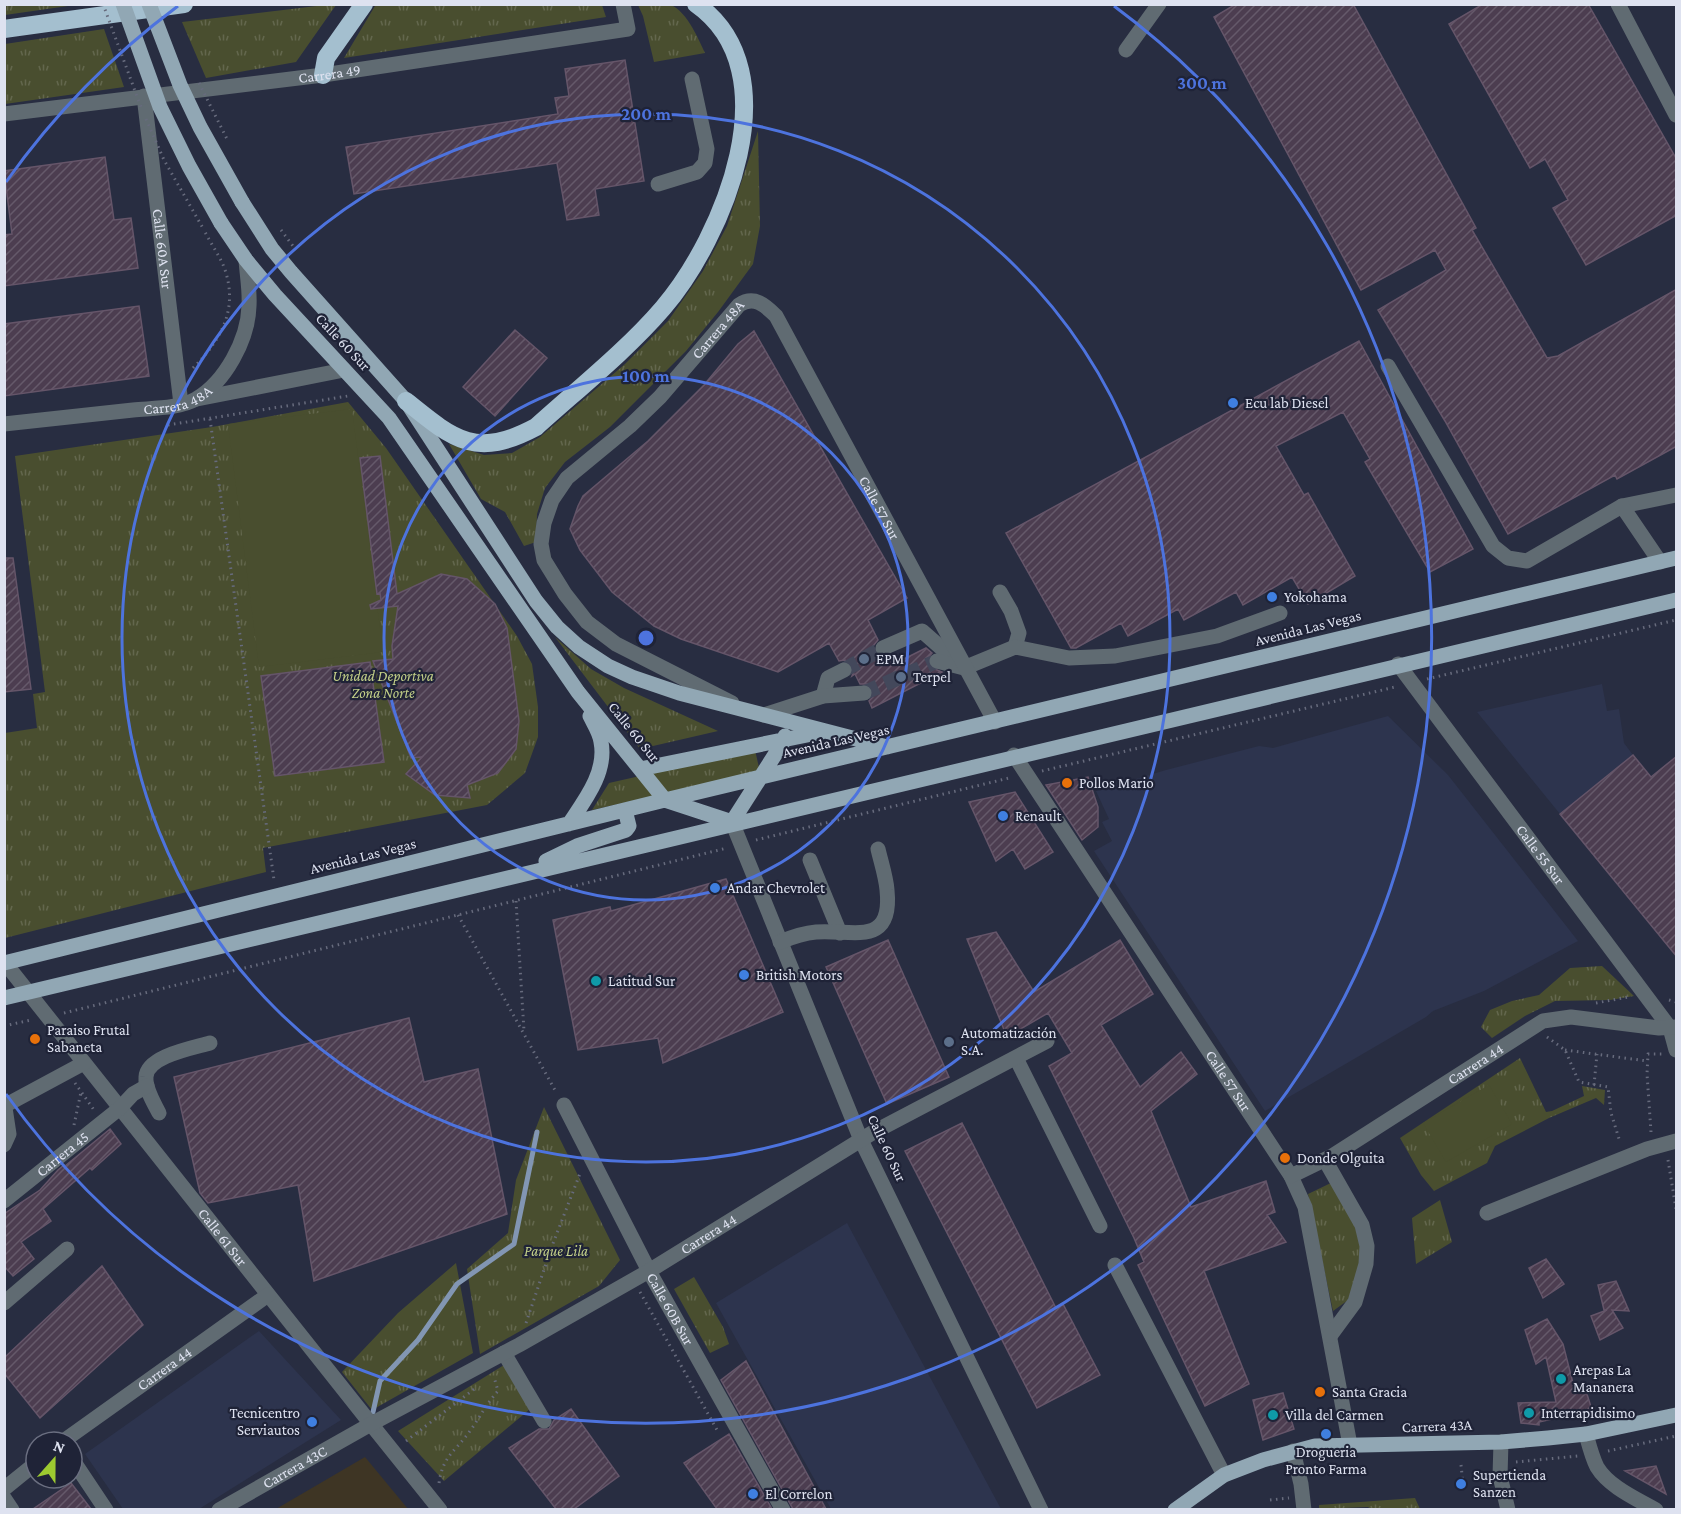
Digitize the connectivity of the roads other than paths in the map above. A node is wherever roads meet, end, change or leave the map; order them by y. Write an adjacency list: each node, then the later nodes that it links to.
1 (123, 4): 17 (main road, Calle 60 Sur, bridge)
2 (149, 4): 21 (main road, Calle 60 Sur, bridge)
3 (184, 4): 9 (highway)
4 (364, 4): 11 (highway)
5 (623, 4): 11 (street, Carrera 49)
6 (696, 4): 21 (highway)
7 (1159, 4): 10 (street)
8 (1618, 4): 15 (street)
9 (4, 29)
10 (1126, 50)
11 (323, 75): 13 (street, Carrera 49)
12 (692, 79): 16 (street)
13 (144, 96): 14 (street, Carrera 49); 22 (street, Calle 60A Sur)
14 (4, 114)
15 (1677, 116)
16 (658, 184)
17 (246, 260): 20 (main road, Calle 60 Sur); 22 (street, Carrera 48A)
18 (755, 301): 26 (street, Carrera 48A); 36 (street, Calle 57 Sur)
19 (1388, 366): 25 (street)
20 (344, 370): 22 (street); 38 (main road, Calle 60 Sur)
21 (406, 401): 41 (main road, Calle 60 Sur)
22 (188, 402): 23 (street, Carrera 48A)
23 (4, 424)
24 (1677, 495): 25 (street)
25 (1622, 506): 28 (street)
26 (544, 523): 41 (street, Calle 60 Sur)
27 (1677, 558): 28 (main road, Avenida Las Vegas)
28 (1659, 562): 44 (main road, Avenida Las Vegas)
29 (1000, 592): 32 (street)
30 (1677, 600): 35 (main road)
31 (1280, 613): 32 (street)
32 (1015, 647): 36 (street)
33 (883, 648): 36 (street)
34 (937, 661): 36 (street)
35 (1398, 664): 48 (main road); 63 (street, Calle 55 Sur)
36 (964, 668): 44 (street, Calle 57 Sur)
37 (844, 669): 40 (street)
38 (578, 692): 49 (main road, Calle 60 Sur); 54 (main road)
39 (864, 693): 40 (street)
40 (823, 696): 42 (street)
41 (743, 709): 42 (main road, Calle 60 Sur)
42 (764, 715): 43 (main road, Calle 60 Sur)
43 (780, 719): 45 (main road, Calle 60 Sur); 46 (main road)
44 (995, 722): 47 (main road, Avenida Las Vegas)
45 (827, 731): 46 (main road); 47 (main road, Calle 60 Sur)
46 (785, 740): 49 (main road); 50 (main road)
47 (890, 747): 50 (main road, Avenida Las Vegas)
48 (1014, 755): 53 (main road); 78 (street, Calle 57 Sur)
49 (640, 769): 51 (main road, Calle 60 Sur)
50 (760, 778): 51 (main road, Avenida Las Vegas); 53 (main road)
51 (665, 800): 52 (main road, Avenida Las Vegas); 53 (main road)
52 (625, 810): 54 (main road, Avenida Las Vegas); 57 (main road)
53 (732, 822): 57 (main road); 59 (street, Calle 60 Sur)
54 (569, 824): 60 (main road, Avenida Las Vegas)
55 (878, 849): 58 (street)
56 (810, 860): 58 (street)
57 (519, 874): 61 (main road)
58 (840, 933): 59 (street)
59 (780, 942): 74 (street, Calle 60 Sur)
60 (5, 963): 61 (street, Calle 61 Sur)
61 (28, 992): 62 (main road); 68 (street, Calle 61 Sur)
62 (4, 998)
63 (1668, 1028): 66 (street, Calle 55 Sur); 77 (street, Carrera 44)
64 (1047, 1041): 67 (street, Carrera 44)
65 (210, 1043): 69 (street)
66 (1677, 1050)
67 (1016, 1058): 74 (street, Carrera 44); 81 (street)
68 (84, 1063): 70 (street); 72 (street, Calle 61 Sur)
69 (147, 1086): 72 (street, Carrera 45); 73 (street)
70 (5, 1103): 76 (street)
71 (564, 1105): 84 (street, Calle 60B Sur)
72 (120, 1108): 79 (street, Carrera 45); 85 (street, Calle 61 Sur)
73 (159, 1113)
74 (861, 1140): 84 (street, Carrera 44); 107 (street, Calle 60 Sur)
75 (1665, 1144): 80 (street)
76 (4, 1145)
77 (1325, 1160): 78 (street, Carrera 44); 87 (street)
78 (1291, 1176): 87 (street, Calle 57 Sur)
79 (4, 1201)
80 (1487, 1214)
81 (1100, 1226)
82 (67, 1249): 86 (street)
83 (1115, 1265): 98 (street)
84 (649, 1271): 88 (street, Carrera 44); 106 (street, Calle 60B Sur)
85 (268, 1295): 91 (street, Calle 61 Sur); 92 (street, Carrera 44)
86 (4, 1303)
87 (1330, 1336): 95 (street, Calle 57 Sur)
88 (504, 1353): 90 (street); 91 (street, Carrera 44)
89 (1677, 1415): 93 (main road, Carrera 43A)
90 (544, 1421)
91 (371, 1425): 104 (street, Carrera 43C); 105 (street, Calle 61 Sur)
92 (78, 1430)
93 (1586, 1434): 94 (main road, Carrera 43A); 111 (street)
94 (1501, 1442): 95 (main road, Carrera 43A); 110 (street)
95 (1350, 1445): 96 (main road, Carrera 43A)
96 (1293, 1451): 98 (main road, Carrera 43A); 109 (street)
97 (24, 1473): 100 (street)
98 (1224, 1475): 108 (main road, Carrera 43A)
99 (84, 1477): 103 (street)
100 (4, 1489)
101 (4, 1497): 102 (street)
102 (12, 1509)
103 (106, 1509)
104 (219, 1509)
105 (440, 1509)
106 (783, 1509)
107 (1041, 1509)
108 (1175, 1509)
109 (1304, 1509)
110 (1508, 1509)
111 (1656, 1509)

